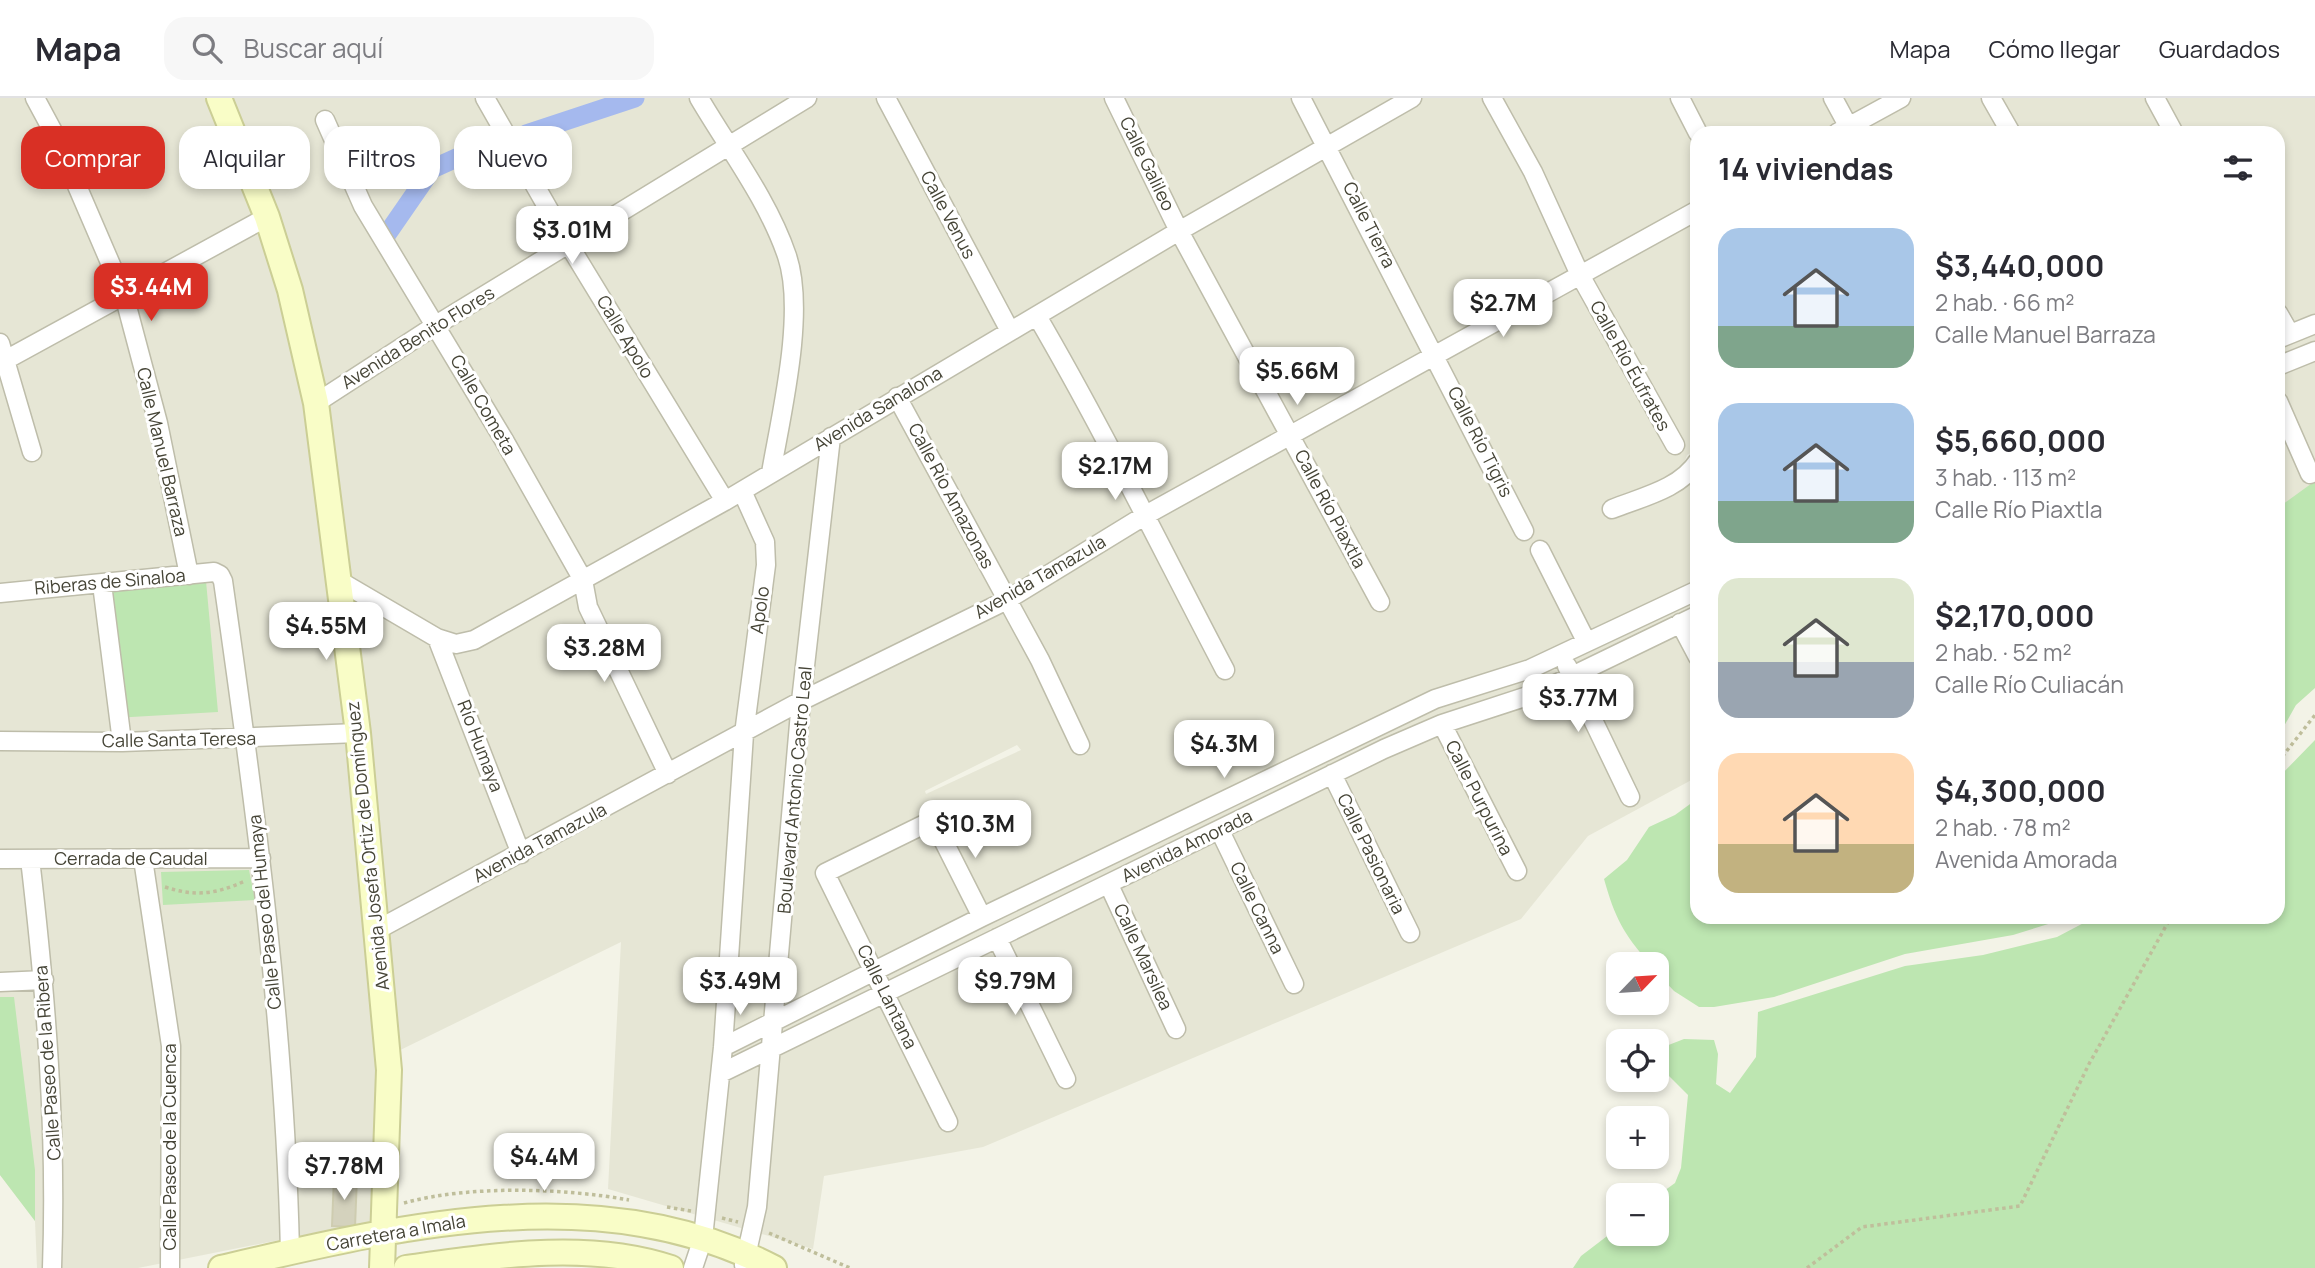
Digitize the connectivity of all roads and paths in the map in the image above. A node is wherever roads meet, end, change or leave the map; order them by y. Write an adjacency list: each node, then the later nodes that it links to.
1 (35, 98): 29 (street, Calle Manuel Barraza)
2 (219, 98): 25 (street, Avenida Josefa Ortiz de Domínguez)
3 (485, 98): 27 (street, Calle Apolo)
4 (699, 98): 22 (street)
5 (807, 98): 22 (street, Avenida Benito Flores)
6 (886, 98): 33 (street, Calle Venus)
7 (1114, 98): 26 (street, Calle Galileo)
8 (1301, 98): 23 (street, Calle Tierra)
9 (1412, 98): 23 (street, Avenida Sanalona)
10 (1492, 98): 28 (street, Calle Río Éufrates)
11 (1680, 98): 17 (street)
12 (1833, 98): 18 (street)
13 (1901, 98): 19 (street)
14 (1992, 98): 20 (street)
15 (2155, 98): 21 (street)
16 (325, 120): 31 (street, Calle Cometa)
17 (1694, 126)
18 (1844, 126)
19 (1854, 126)
20 (2007, 126)
21 (2170, 126)
22 (727, 146): 27 (street, Avenida Benito Flores); 47 (street)
23 (1328, 146): 26 (street, Avenida Sanalona); 36 (street, Calle Tierra)
24 (1690, 214): 28 (street, Avenida Tamazula)
25 (267, 217): 29 (street); 40 (street, Avenida Josefa Ortiz de Domínguez)
26 (1179, 231): 30 (street, Avenida Sanalona); 42 (street, Calle Río Piaxtla)
27 (569, 245): 31 (street, Avenida Benito Flores); 50 (street, Calle Apolo)
28 (1580, 275): 36 (street, Avenida Tamazula); 44 (street, Calle Río Éufrates)
29 (124, 295): 37 (street); 55 (street, Calle Manuel Barraza)
30 (1037, 316): 33 (street, Avenida Sanalona); 52 (street)
31 (436, 324): 40 (street, Avenida Benito Flores); 58 (street, Calle Cometa)
32 (2315, 324): 34 (street)
33 (1010, 331): 39 (street, Avenida Sanalona)
34 (2285, 336)
35 (2315, 351): 38 (street)
36 (1434, 354): 42 (street, Avenida Tamazula); 53 (street, Calle Río Tigris)
37 (2, 355): 45 (street)
38 (2285, 363)
39 (897, 397): 43 (street, Avenida Sanalona); 62 (street, Calle Río Amazonas)
40 (316, 403): 57 (street, Avenida Josefa Ortiz de Domínguez)
41 (2285, 417): 48 (street)
42 (1290, 436): 52 (street, Avenida Tamazula); 63 (street, Calle Río Piaxtla)
43 (831, 437): 47 (street, Avenida Sanalona); 72 (street, Boulevard Antonio Castro Leal)
44 (1675, 445)
45 (32, 452)
46 (1690, 470): 51 (street)
47 (771, 474): 49 (street, Avenida Sanalona)
48 (2310, 474)
49 (742, 491): 50 (street, Avenida Sanalona); 76 (street, Apolo)
50 (725, 501): 58 (street, Avenida Sanalona)
51 (1612, 509)
52 (1144, 516): 62 (street, Avenida Tamazula); 70 (street)
53 (1524, 531)
54 (1540, 550): 67 (street)
55 (189, 575): 56 (street, Riberas de Sinaloa); 59 (street, Riberas de Sinaloa)
56 (220, 575): 77 (street, Calle Paseo del Humaya)
57 (338, 580): 66 (street, Avenida Sanalona); 75 (street, Avenida Josefa Ortiz de Domínguez)
58 (583, 580): 66 (street, Avenida Sanalona); 84 (street, Calle Cometa)
59 (102, 584): 60 (street, Riberas de Sinaloa); 79 (street)
60 (0, 593)
61 (1690, 594): 67 (street, Avenida Amorada)
62 (1007, 600): 72 (street, Avenida Tamazula); 80 (street, Calle Río Amazonas)
63 (1380, 602)
64 (1690, 619): 65 (street, Avenida Amorada)
65 (1680, 623): 68 (street); 71 (street, Avenida Amorada)
66 (437, 638): 88 (street, Río Humaya)
67 (1586, 641): 69 (street, Avenida Amorada)
68 (1690, 641)
69 (1561, 654): 71 (street); 82 (street, Avenida Amorada)
70 (1225, 670)
71 (1572, 676): 74 (street, Avenida Amorada); 86 (street)
72 (801, 701): 76 (street, Avenida Tamazula); 108 (street, Boulevard Antonio Castro Leal)
73 (2315, 715): 81 (path)
74 (1442, 724): 83 (street, Avenida Amorada); 93 (street, Calle Purpurina)
75 (358, 733): 77 (street, Calle Santa Teresa); 98 (street, Avenida Josefa Ortiz de Domínguez)
76 (744, 734): 84 (street, Avenida Tamazula); 110 (street)
77 (246, 739): 79 (street, Calle Santa Teresa); 92 (street, Calle Paseo del Humaya)
78 (0, 741): 79 (street, Calle Santa Teresa)
79 (122, 742)
80 (1080, 745)
81 (2285, 753)
82 (1281, 773): 85 (street); 96 (street, Avenida Amorada)
83 (1332, 774): 85 (street, Avenida Amorada); 99 (street, Calle Pasionaria)
84 (668, 775): 88 (street, Avenida Tamazula)
85 (1293, 794): 87 (street, Avenida Amorada)
86 (1629, 797)
87 (1220, 831): 95 (street, Avenida Amorada); 104 (street, Calle Canna)
88 (521, 854): 98 (street, Avenida Tamazula)
89 (0, 859): 90 (street, Cerrada de Caudal)
90 (30, 859): 91 (street, Cerrada de Caudal); 102 (street, Calle Paseo de la Ribera)
91 (143, 859): 92 (street, Cerrada de Caudal); 94 (street, Calle Paseo de la Cuenca)
92 (262, 865): 94 (path); 117 (street, Calle Paseo del Humaya)
93 (1517, 871)
94 (146, 881): 120 (street, Calle Paseo de la Cuenca)
95 (1109, 885): 100 (street, Avenida Amorada); 109 (street, Calle Marsilea)
96 (982, 917): 101 (street, Avenida Amorada); 101 (street, Calle Lantana)
97 (2167, 924): 127 (path)
98 (375, 931): 115 (street, Avenida Josefa Ortiz de Domínguez)
99 (1410, 933)
100 (998, 938): 106 (street, Avenida Amorada); 113 (street)
101 (874, 972): 105 (street, Avenida Amorada); 106 (street, Calle Lantana)
102 (44, 980): 103 (street); 119 (street, Calle Paseo de la Ribera)
103 (0, 982)
104 (1294, 984)
105 (833, 993): 107 (street); 108 (street, Avenida Amorada)
106 (885, 994): 107 (street, Avenida Amorada); 114 (street, Calle Lantana)
107 (843, 1015): 111 (street, Avenida Amorada)
108 (774, 1022): 110 (street, Avenida Amorada); 111 (street, Boulevard Antonio Castro Leal)
109 (1176, 1029)
110 (723, 1046): 112 (street)
111 (772, 1049): 112 (street, Avenida Amorada); 118 (street, Boulevard Antonio Castro Leal)
112 (720, 1073): 116 (street)
113 (1066, 1079)
114 (948, 1122)
115 (383, 1234): 116 (street, Carretera a Imala); 117 (street, Carretera a Imala); 122 (street, Avenida Josefa Ortiz de Domínguez)
116 (703, 1238): 118 (street, Carretera a Imala); 125 (street)
117 (290, 1252): 121 (street, Carretera a Imala)
118 (745, 1261): 126 (street, Carretera a Imala)
119 (52, 1268)
120 (170, 1268)
121 (221, 1268)
122 (382, 1268)
123 (406, 1268): 124 (street, Carretera a Imala)
124 (671, 1268)
125 (693, 1268)
126 (774, 1268)
127 (1807, 1268)

